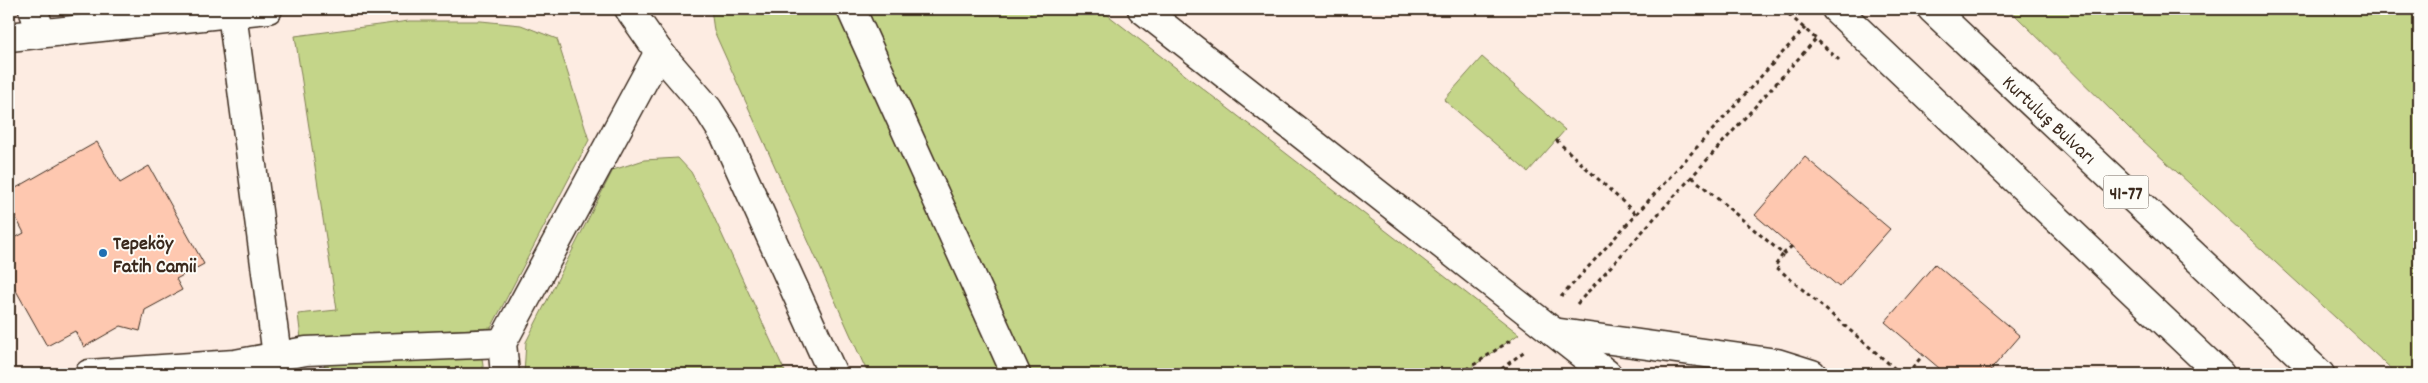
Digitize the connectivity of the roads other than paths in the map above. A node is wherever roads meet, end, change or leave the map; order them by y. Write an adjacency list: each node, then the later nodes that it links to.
1 (268, 9): 7 (main road)
2 (629, 9): 10 (main road)
3 (851, 9): 19 (main road)
4 (1142, 9): 11 (main road)
5 (1836, 9): 22 (main road)
6 (1932, 9): 23 (main road, Kurtuluş Bulvarı / 41-77)
7 (232, 13): 8 (main road); 13 (main road)
8 (37, 21): 9 (main road)
9 (9, 37)
10 (659, 52): 12 (main road); 18 (main road)
11 (1545, 326): 20 (main road); 21 (main road)
12 (502, 343): 14 (main road); 17 (main road)
13 (277, 356): 14 (main road); 15 (main road)
14 (307, 362)
15 (236, 369): 16 (main road)
16 (89, 374)
17 (505, 374)
18 (833, 374)
19 (1016, 374)
20 (1607, 374)
21 (1812, 374)
22 (2220, 374)
23 (2320, 374)

